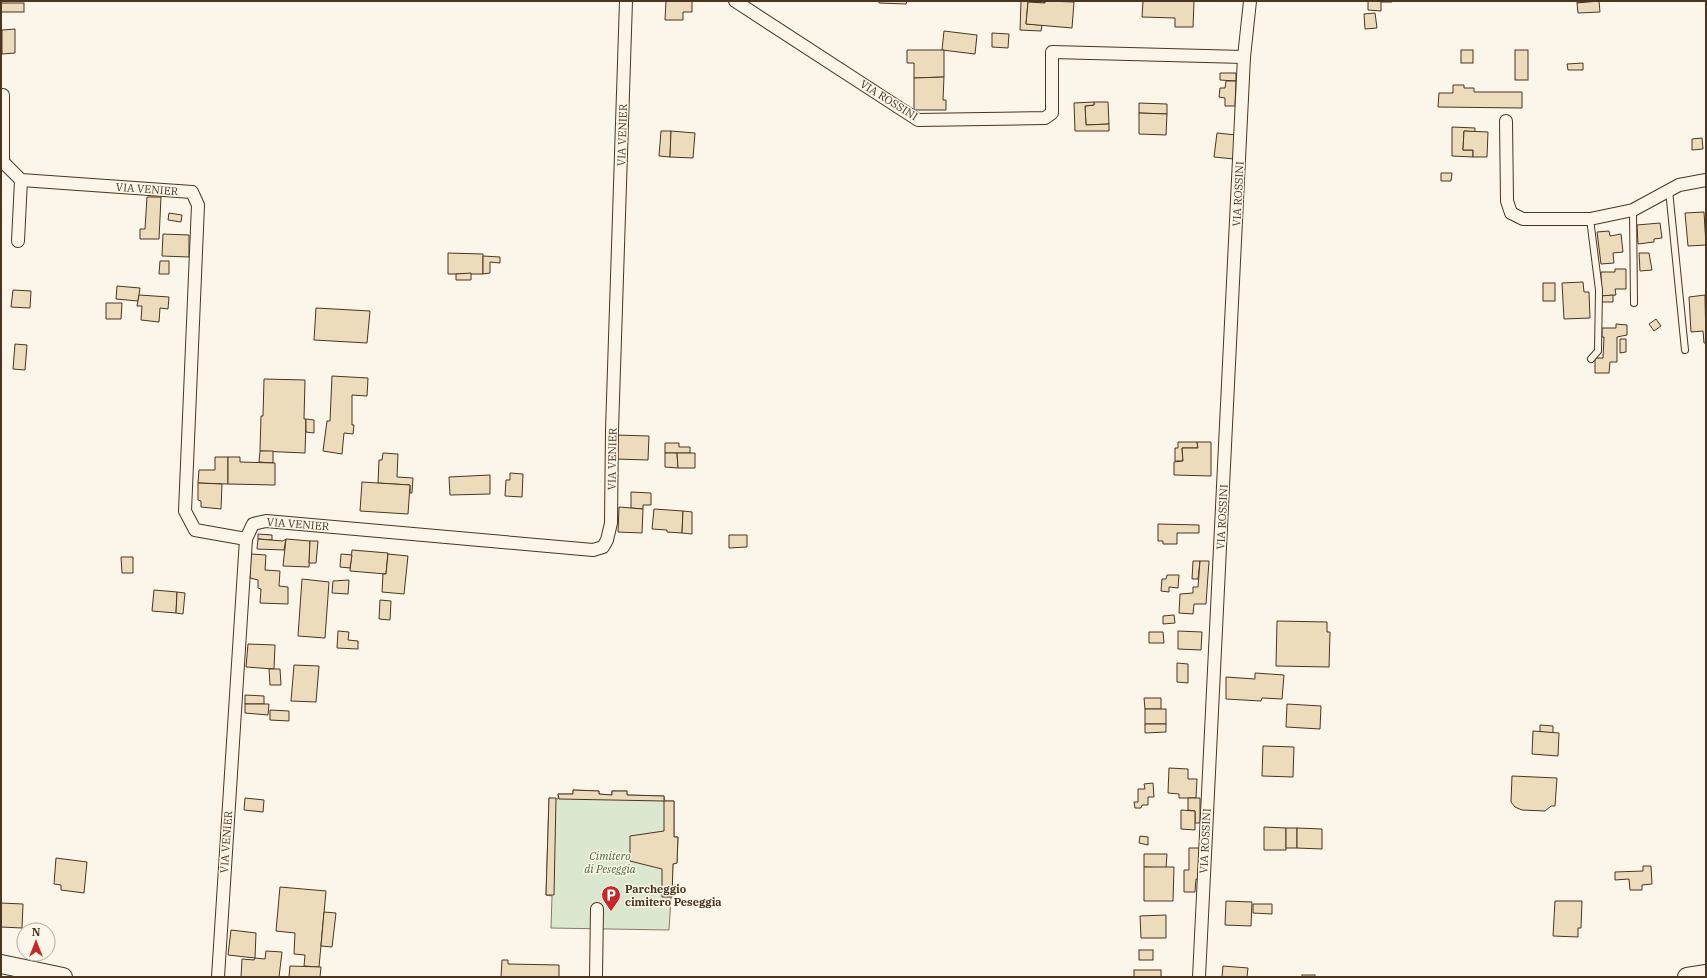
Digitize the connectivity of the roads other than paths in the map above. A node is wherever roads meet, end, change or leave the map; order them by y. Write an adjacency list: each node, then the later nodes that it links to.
1 (626, 1): 16 (street, VIA VENIER)
2 (735, 1): 4 (street, VIA ROSSINI)
3 (1250, 1): 4 (street, VIA ROSSINI)
4 (1244, 57): 23 (street, VIA ROSSINI)
5 (3, 95): 7 (street)
6 (1506, 121): 11 (street)
7 (21, 180): 12 (street); 16 (street, VIA VENIER)
8 (1706, 180): 9 (street)
9 (1669, 190): 10 (street); 14 (lane)
10 (1633, 210): 11 (street); 13 (lane)
11 (1590, 219): 15 (lane)
12 (18, 241)
13 (1634, 303)
14 (1685, 350)
15 (1591, 359)
16 (246, 539): 21 (street, VIA VENIER)
17 (597, 909): 22 (street)
18 (1, 964): 20 (main road)
19 (1706, 974): 24 (main road)
20 (63, 977)
21 (218, 977)
22 (596, 977)
23 (1199, 977)
24 (1687, 977)

